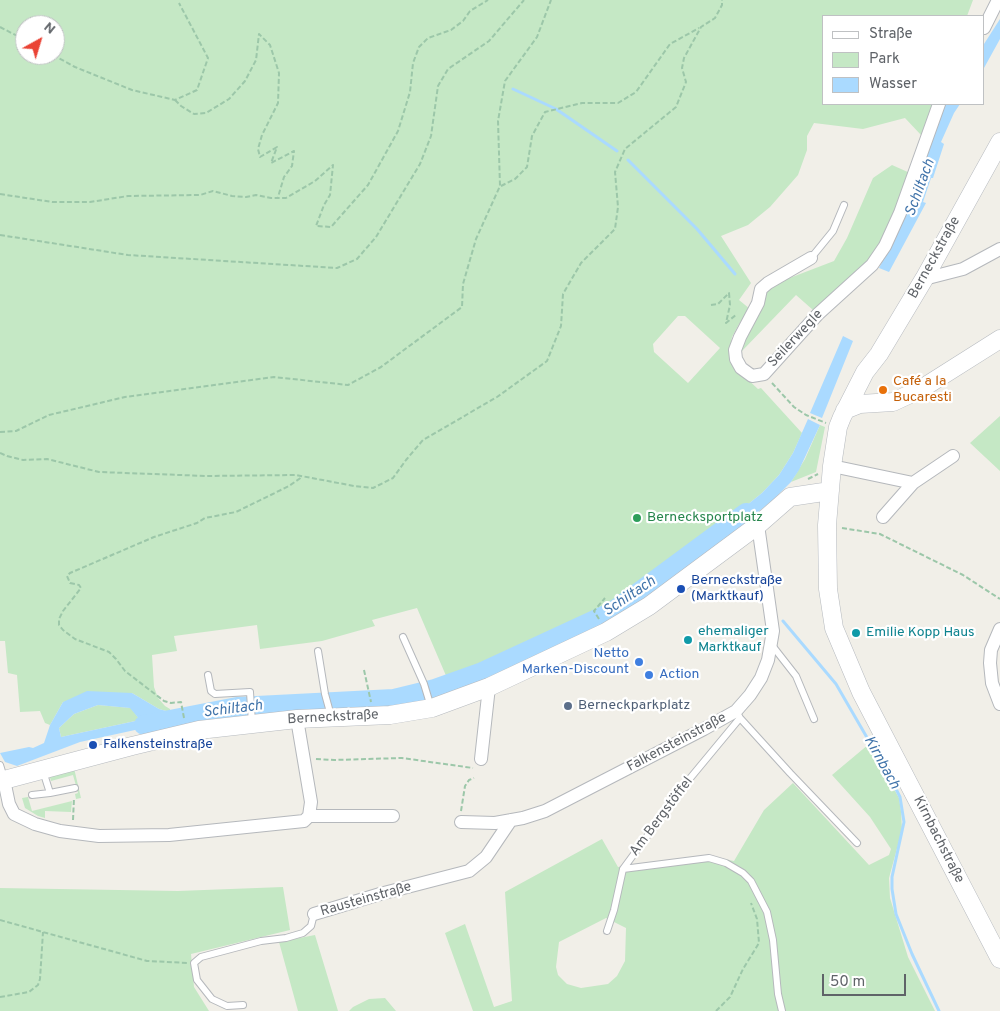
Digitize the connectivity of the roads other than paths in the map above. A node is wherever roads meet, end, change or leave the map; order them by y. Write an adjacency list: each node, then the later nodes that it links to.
1 (998, 0): 2 (street)
2 (985, 26)
3 (939, 105): 7 (street, Seilerwegle)
4 (1000, 142): 8 (main road, Berneckstraße)
5 (844, 205): 7 (lane, Seilerwegle)
6 (1000, 249): 8 (street)
7 (812, 258)
8 (924, 279): 10 (main road, Berneckstraße)
9 (1000, 339): 11 (main road)
10 (865, 372): 11 (street); 12 (main road, Berneckstraße)
11 (880, 404): 12 (main road)
12 (845, 410): 14 (main road, Berneckstraße)
13 (953, 456): 15 (street)
14 (826, 468): 15 (street); 16 (main road, Berneckstraße)
15 (912, 482): 17 (street)
16 (830, 491): 18 (main road, Berneckstraße); 46 (main road, Kirnbachstraße)
17 (883, 517)
18 (758, 525): 21 (street, Falkensteinstraße); 24 (main road, Berneckstraße)
19 (1000, 629): 26 (street)
20 (403, 637): 25 (lane)
21 (771, 643): 28 (street, Falkensteinstraße); 31 (lane)
22 (318, 651): 27 (lane)
23 (208, 675): 29 (lane)
24 (489, 687): 25 (main road, Berneckstraße); 32 (street)
25 (430, 704): 27 (main road, Berneckstraße)
26 (1000, 704)
27 (331, 713): 30 (main road, Berneckstraße)
28 (738, 714): 40 (street, Falkensteinstraße); 42 (lane); 43 (lane, Am Bergstöffel)
29 (252, 718): 30 (main road, Berneckstraße); 33 (main road, Berneckstraße)
30 (297, 719): 38 (street)
31 (814, 719)
32 (478, 764)
33 (43, 769): 34 (main road, Berneckstraße); 36 (lane)
34 (2, 774): 38 (street)
35 (73, 788): 36 (lane)
36 (50, 793): 37 (lane)
37 (32, 795)
38 (309, 816): 39 (street)
39 (393, 816)
40 (511, 820): 41 (street, Falkensteinstraße); 44 (street, Rausteinstraße)
41 (460, 822)
42 (857, 843)
43 (623, 869): 45 (lane); 48 (lane, Am Bergstöffel)
44 (314, 914): 47 (lane, Rausteinstraße)
45 (607, 931)
46 (1000, 959)
47 (243, 1005)
48 (782, 1011)

